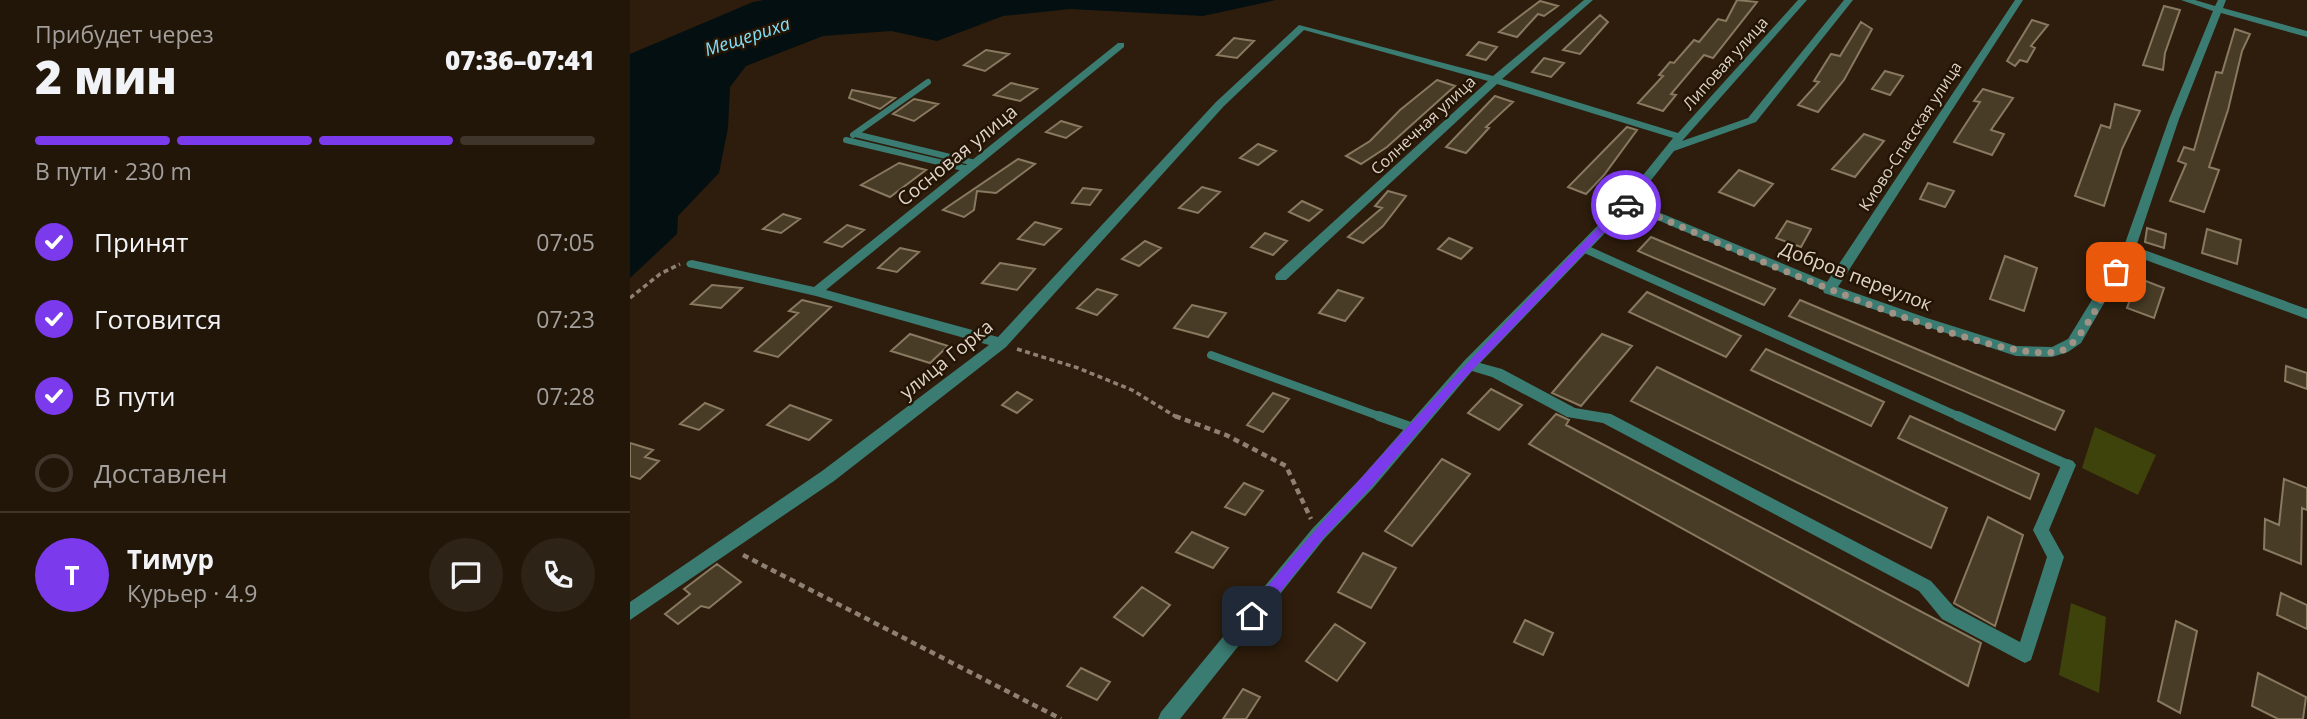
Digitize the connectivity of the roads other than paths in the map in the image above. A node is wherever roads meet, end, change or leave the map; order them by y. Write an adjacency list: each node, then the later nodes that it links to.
1 (1589, 0): 9 (street, Солнечная улица)
2 (1802, 0): 11 (street, Липовая улица)
3 (1849, 0): 11 (street)
4 (2019, 0): 18 (street, Киово-Спасская улица)
5 (2185, 0): 6 (street)
6 (2219, 4): 7 (street); 15 (street)
7 (2307, 34)
8 (1121, 45): 12 (street, Сосновая улица)
9 (1495, 80): 11 (street); 17 (street, Солнечная улица); 21 (street, улица Горка)
10 (928, 82): 12 (lane)
11 (1677, 142): 13 (street, Липовая улица)
12 (971, 166): 19 (street, Сосновая улица)
13 (1627, 203): 14 (street, Липовая улица); 18 (street, Добров переулок)
14 (1583, 248): 23 (street, Липовая улица); 25 (lane)
15 (2129, 249): 18 (street, Добров переулок); 20 (street)
16 (692, 264): 19 (street)
17 (1281, 278)
18 (1829, 290)
19 (816, 292): 21 (street)
20 (2307, 314)
21 (1001, 343): 26 (street, улица Горка)
22 (1211, 355): 24 (lane)
23 (1469, 365): 24 (street, Липовая улица); 25 (street)
24 (1413, 428): 27 (street, Липовая улица)
25 (2068, 465)
26 (630, 612)
27 (1168, 719)

